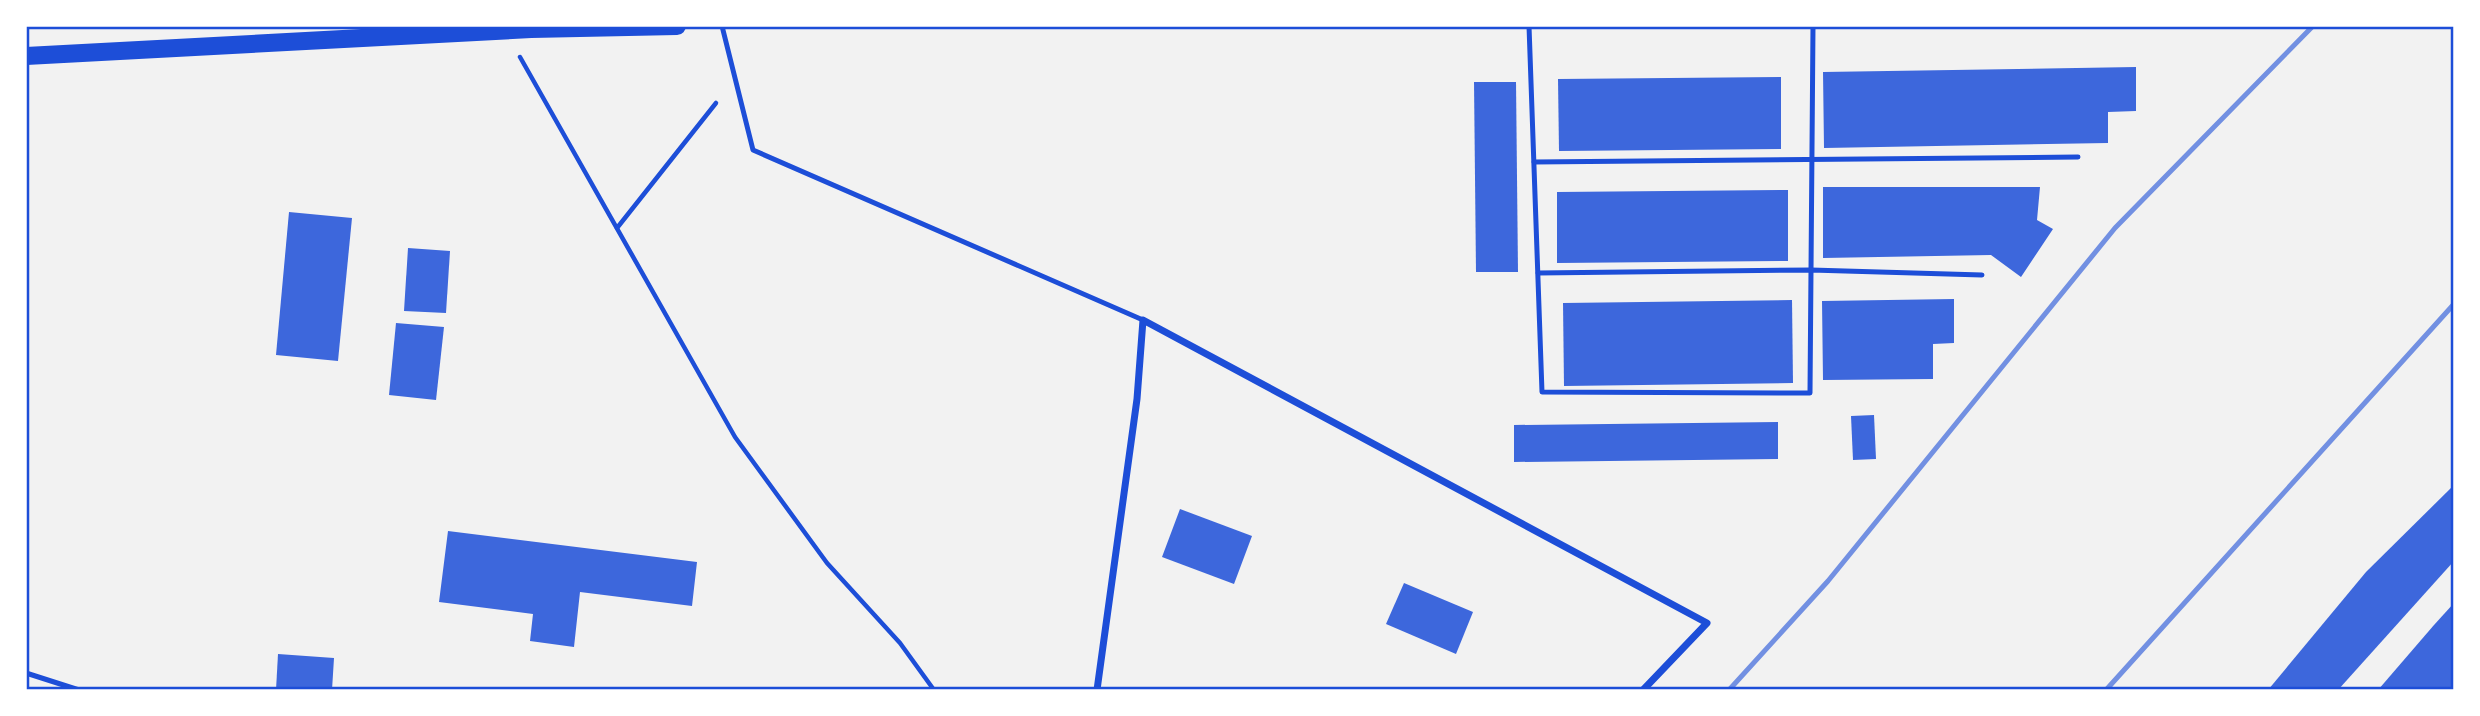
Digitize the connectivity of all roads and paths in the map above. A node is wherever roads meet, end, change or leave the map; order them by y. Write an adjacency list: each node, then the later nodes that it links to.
1 (677, 26): 6 (main road)
2 (722, 26): 7 (lane)
3 (1529, 26): 10 (lane)
4 (1813, 26): 9 (lane)
5 (519, 54): 11 (path)
6 (26, 56)
7 (735, 79): 11 (path); 15 (lane)
8 (2078, 157): 9 (lane)
9 (1811, 159): 10 (lane); 12 (lane)
10 (1534, 162): 13 (lane)
11 (617, 228): 18 (path)
12 (1811, 270): 13 (lane); 13 (lane); 14 (lane)
13 (1538, 273)
14 (1982, 275)
15 (1143, 320): 19 (street); 20 (street)
16 (26, 673): 17 (lane)
17 (79, 690)
18 (934, 690)
19 (1097, 690)
20 (1643, 690)

